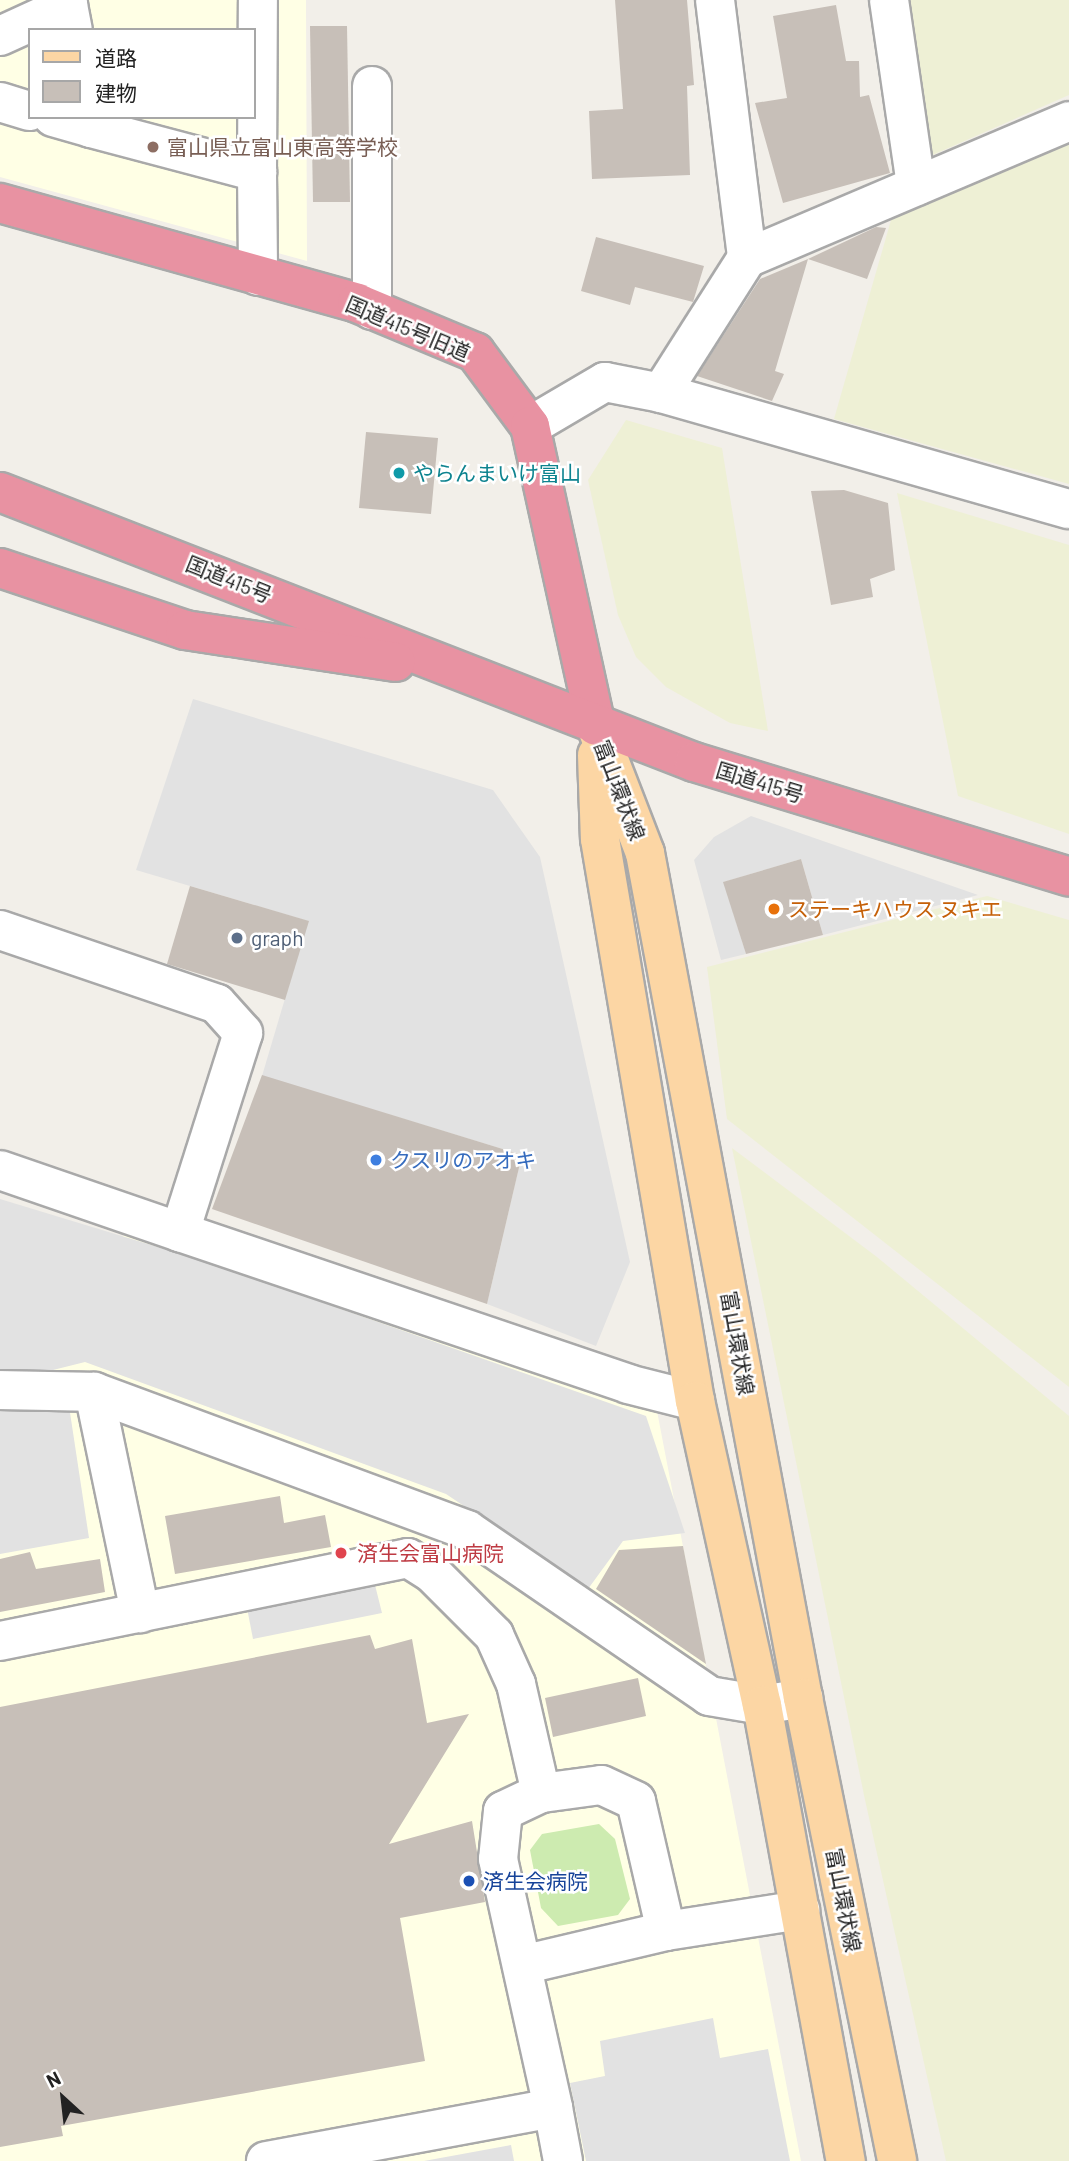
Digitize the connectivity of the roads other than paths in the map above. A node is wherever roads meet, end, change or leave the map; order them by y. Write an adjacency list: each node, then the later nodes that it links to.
1 (258, 0): 12 (street)
2 (715, 0): 15 (street)
3 (889, 0): 13 (street)
4 (73, 28): 5 (street)
5 (0, 36)
6 (372, 86): 17 (street)
7 (0, 102): 8 (street)
8 (28, 110)
9 (68, 119): 11 (street)
10 (1069, 121): 13 (street)
11 (90, 122): 12 (street)
12 (257, 172): 16 (street)
13 (916, 186): 15 (street)
14 (0, 204): 16 (highway, 国道415号旧道)
15 (747, 258): 18 (street)
16 (258, 276): 17 (highway, 国道415号旧道)
17 (372, 310): 19 (highway, 国道415号旧道)
18 (661, 393): 19 (street); 21 (street)
19 (530, 426): 24 (highway, 国道415号旧道)
20 (0, 492): 23 (highway, 国道415号)
21 (1069, 509)
22 (0, 568): 23 (highway, 国道415号)
23 (456, 671): 24 (highway, 国道415号)
24 (596, 726): 25 (highway, 国道415号); 31 (main road, 富山環状線); 34 (main road, 富山環状線)
25 (1069, 877)
26 (0, 930): 28 (street)
27 (0, 1170): 28 (street)
28 (180, 1232): 31 (street)
29 (0, 1390): 30 (street)
30 (93, 1392): 32 (street); 35 (street)
31 (695, 1401): 35 (main road, 富山環状線)
32 (140, 1612): 33 (street); 36 (street)
33 (0, 1641)
34 (803, 1698): 35 (street); 44 (main road, 富山環状線)
35 (762, 1705): 37 (main road, 富山環状線)
36 (541, 1793): 38 (street); 39 (street)
37 (800, 1910): 38 (street); 43 (main road, 富山環状線)
38 (666, 1931): 39 (street)
39 (522, 1965): 40 (street)
40 (553, 2108): 41 (street); 42 (street)
41 (266, 2161)
42 (564, 2161)
43 (846, 2161)
44 (897, 2161)

